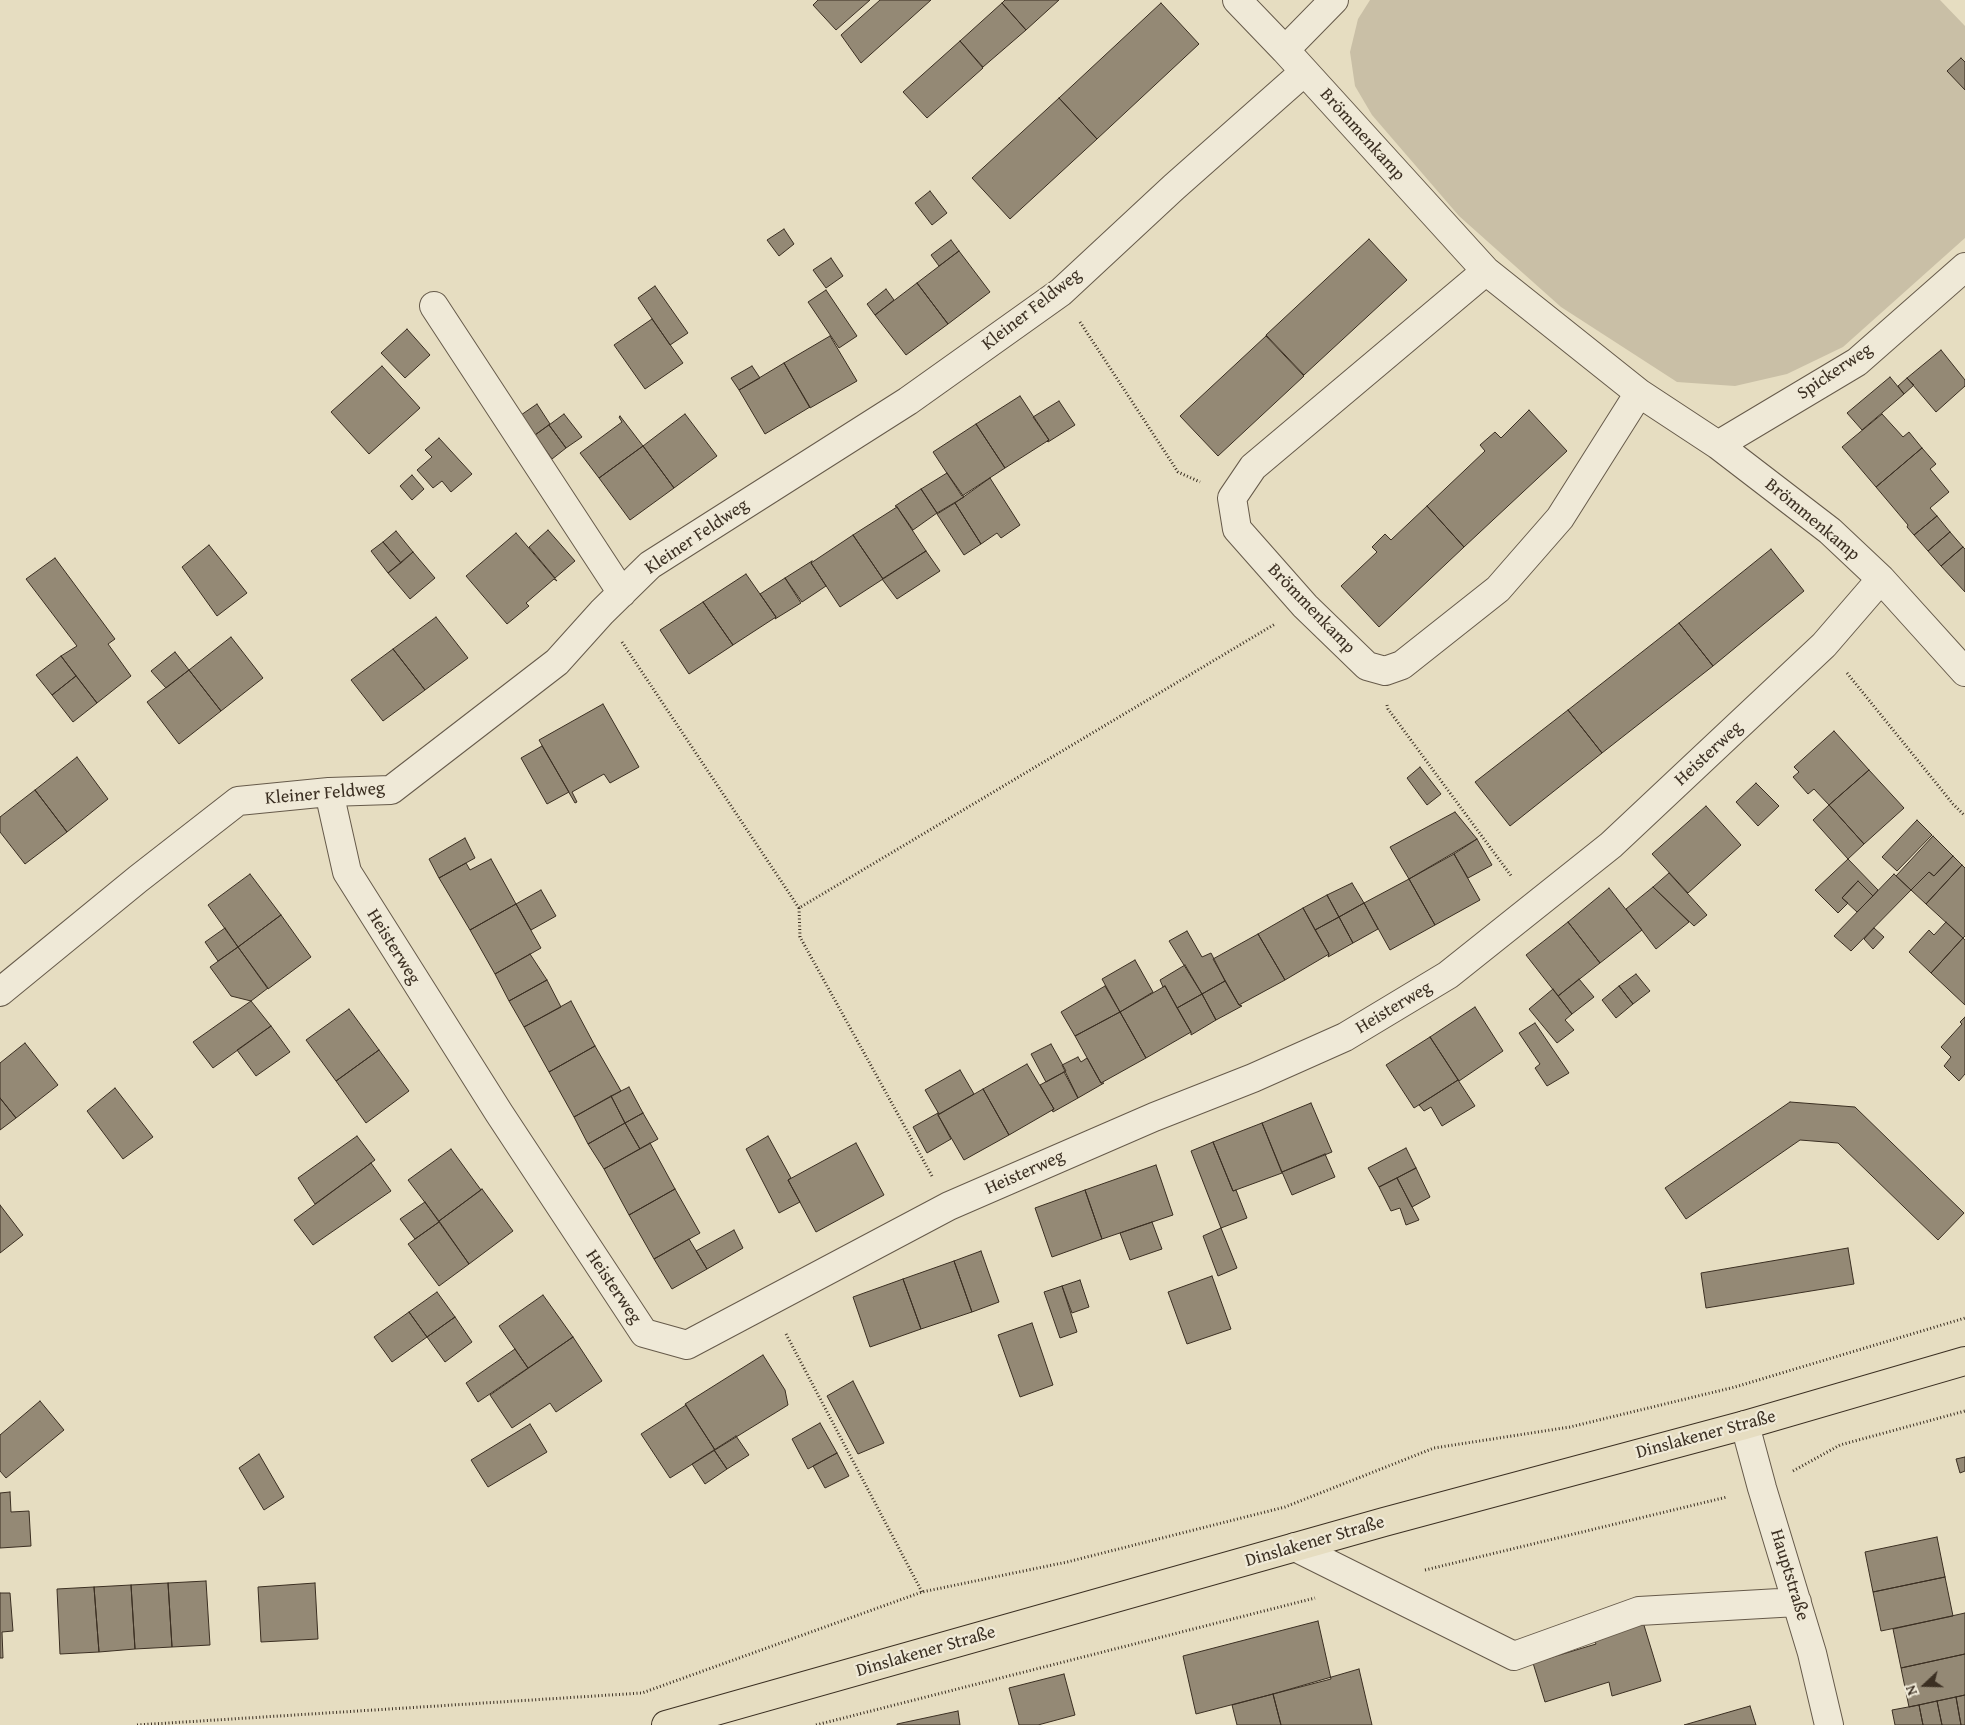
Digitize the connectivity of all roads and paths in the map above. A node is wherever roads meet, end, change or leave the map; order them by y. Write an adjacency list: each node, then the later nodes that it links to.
1 (1237, 0): 3 (street, Brömmenkamp)
2 (1334, 0): 3 (street)
3 (1285, 50): 4 (street, Brömmenkamp)
4 (1304, 72): 6 (street, Brömmenkamp); 7 (street, Kleiner Feldweg)
5 (1965, 267): 10 (street, Spickerweg)
6 (1486, 271): 9 (street, Brömmenkamp); 11 (street)
7 (1061, 292): 11 (path); 13 (street, Kleiner Feldweg)
8 (434, 306): 13 (street)
9 (1639, 393): 10 (street, Brömmenkamp); 17 (street)
10 (1718, 445): 12 (street, Brömmenkamp)
11 (1232, 498): 14 (street, Brömmenkamp)
12 (1881, 579): 16 (street, Heisterweg); 18 (street, Brömmenkamp)
13 (622, 593): 15 (street, Kleiner Feldweg)
14 (1305, 606): 17 (street, Brömmenkamp); 22 (path)
15 (602, 612): 19 (street, Kleiner Feldweg); 22 (path)
16 (1824, 646): 20 (path); 21 (street, Heisterweg)
17 (1385, 671): 21 (path)
18 (1965, 672)
19 (329, 792): 23 (street, Kleiner Feldweg); 25 (street, Heisterweg)
20 (1965, 816)
21 (1534, 906): 24 (street, Heisterweg)
22 (799, 908): 24 (path)
23 (0, 992)
24 (949, 1206): 25 (street, Heisterweg)
25 (769, 1303): 30 (path)
26 (1965, 1318): 30 (path)
27 (1965, 1361): 28 (main road, Dinslakener Straße)
28 (1745, 1425): 29 (main road, Dinslakener Straße); 31 (street, Hauptstraße)
29 (1295, 1547): 31 (street); 33 (main road, Dinslakener Straße)
30 (922, 1592): 32 (path)
31 (1797, 1602): 34 (street, Hauptstraße)
32 (137, 1725)
33 (666, 1725)
34 (1829, 1725)

